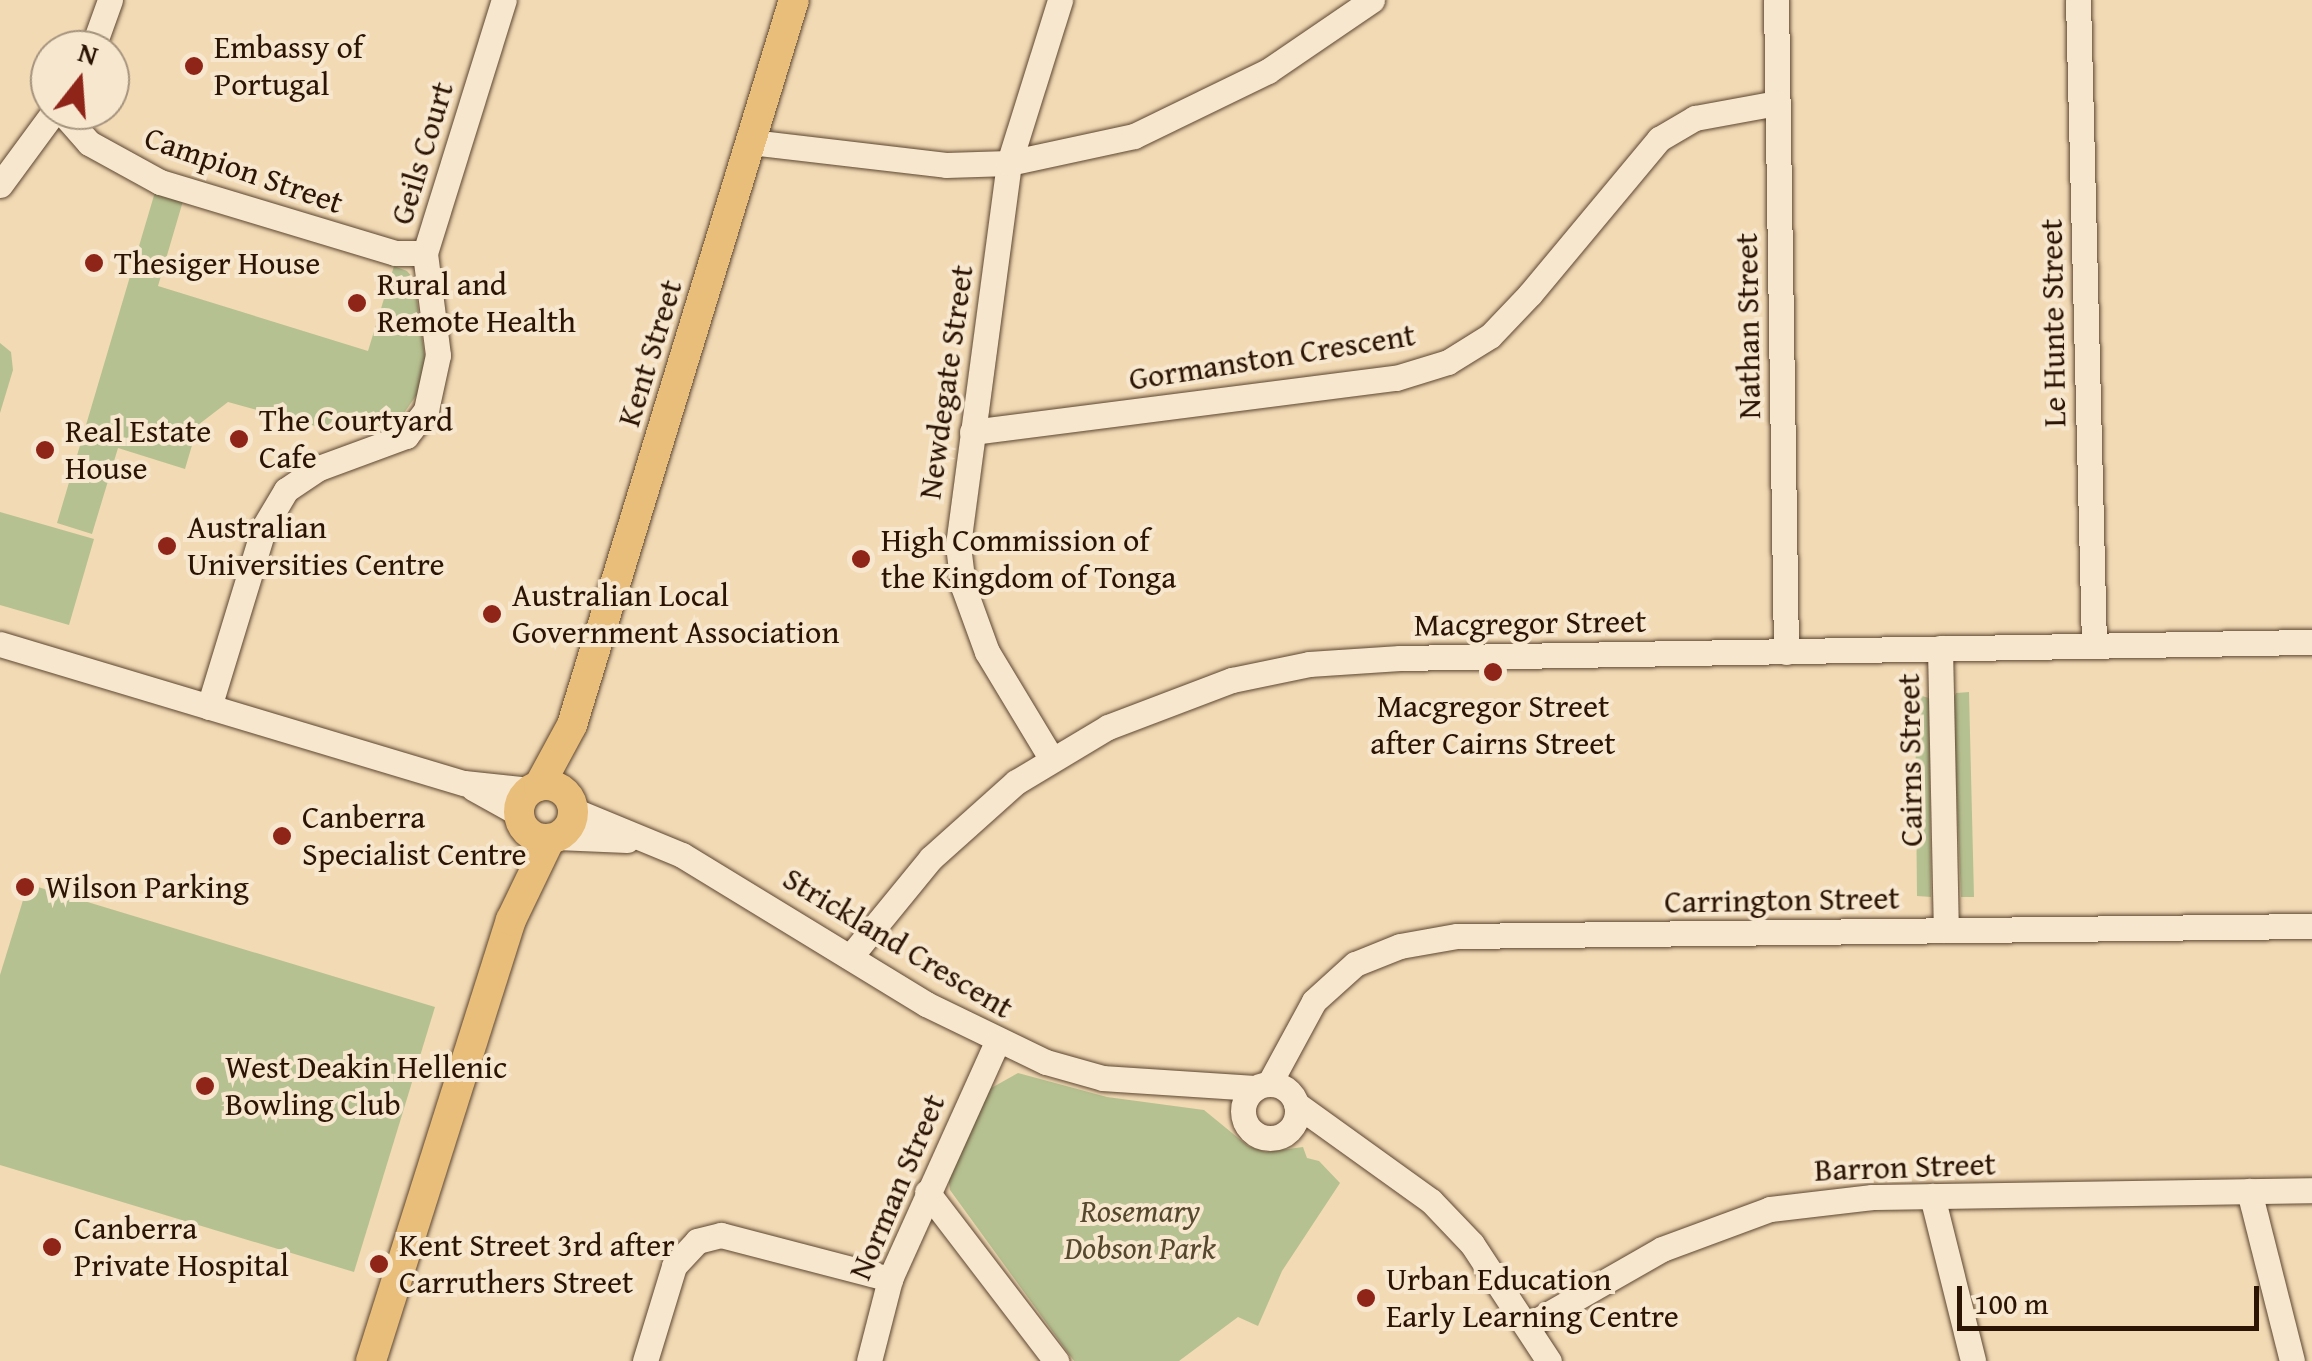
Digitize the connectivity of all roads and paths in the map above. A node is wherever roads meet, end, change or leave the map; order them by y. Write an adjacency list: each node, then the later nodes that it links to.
1 (110, 0): 8 (street)
2 (504, 0): 15 (street, Geils Court)
3 (794, 0): 12 (main road, Kent Street)
4 (1060, 0): 13 (street, Newdegate Street)
5 (1372, 0): 13 (street)
6 (1776, 0): 9 (street, Nathan Street)
7 (2078, 0): 19 (street, Le Hunte Street)
8 (99, 30)
9 (1777, 104): 16 (street, Gormanston Crescent); 21 (street, Nathan Street)
10 (42, 130): 14 (street)
11 (76, 130): 15 (street, Campion Street)
12 (751, 142): 13 (street); 23 (main road, Kent Street)
13 (1009, 163): 16 (street, Newdegate Street)
14 (0, 185)
15 (426, 253): 22 (street, Geils Court)
16 (972, 432): 24 (street, Newdegate Street)
17 (2312, 642): 19 (street, Macgregor Street)
18 (0, 644): 22 (street)
19 (2094, 645): 20 (street, Macgregor Street)
20 (1940, 648): 21 (street, Macgregor Street); 31 (street, Cairns Street)
21 (1786, 652): 24 (street, Macgregor Street)
22 (209, 707): 25 (street)
23 (572, 726): 25 (main road, Kent Street); 26 (main road, Kent Street)
24 (1051, 758): 32 (street, Macgregor Street)
25 (527, 803): 26 (main road); 27 (main road); 29 (main road, Kent Street)
26 (571, 804): 27 (main road, Kent Street); 28 (street, Strickland Crescent)
27 (554, 838): 28 (street, Strickland Crescent); 29 (main road, Kent Street)
28 (642, 841): 32 (street, Strickland Crescent)
29 (511, 920): 44 (main road, Kent Street)
30 (2312, 926): 31 (street, Carrington Street)
31 (1946, 930): 35 (street, Carrington Street)
32 (850, 956): 33 (street, Strickland Crescent)
33 (997, 1042): 34 (street, Strickland Crescent); 41 (street, Norman Street)
34 (1188, 1088): 35 (street, Strickland Crescent); 36 (street, Strickland Crescent)
35 (1278, 1092): 36 (street); 37 (street); 38 (street)
36 (1246, 1123): 37 (street, Strickland Crescent)
37 (1287, 1132): 38 (street)
38 (1341, 1139): 45 (street)
39 (2312, 1190): 40 (street, Barron Street)
40 (2249, 1191): 42 (street, Barron Street); 53 (street)
41 (927, 1192): 43 (street, Norman Street); 50 (street)
42 (1932, 1196): 45 (street, Barron Street); 52 (street)
43 (890, 1279): 48 (street); 49 (street, Norman Street)
44 (382, 1322): 46 (main road, Kent Street); 47 (main road, Kent Street)
45 (1528, 1325): 51 (street)
46 (358, 1361)
47 (371, 1361)
48 (645, 1361)
49 (868, 1361)
50 (1056, 1361)
51 (1549, 1361)
52 (1973, 1361)
53 (2292, 1361)

